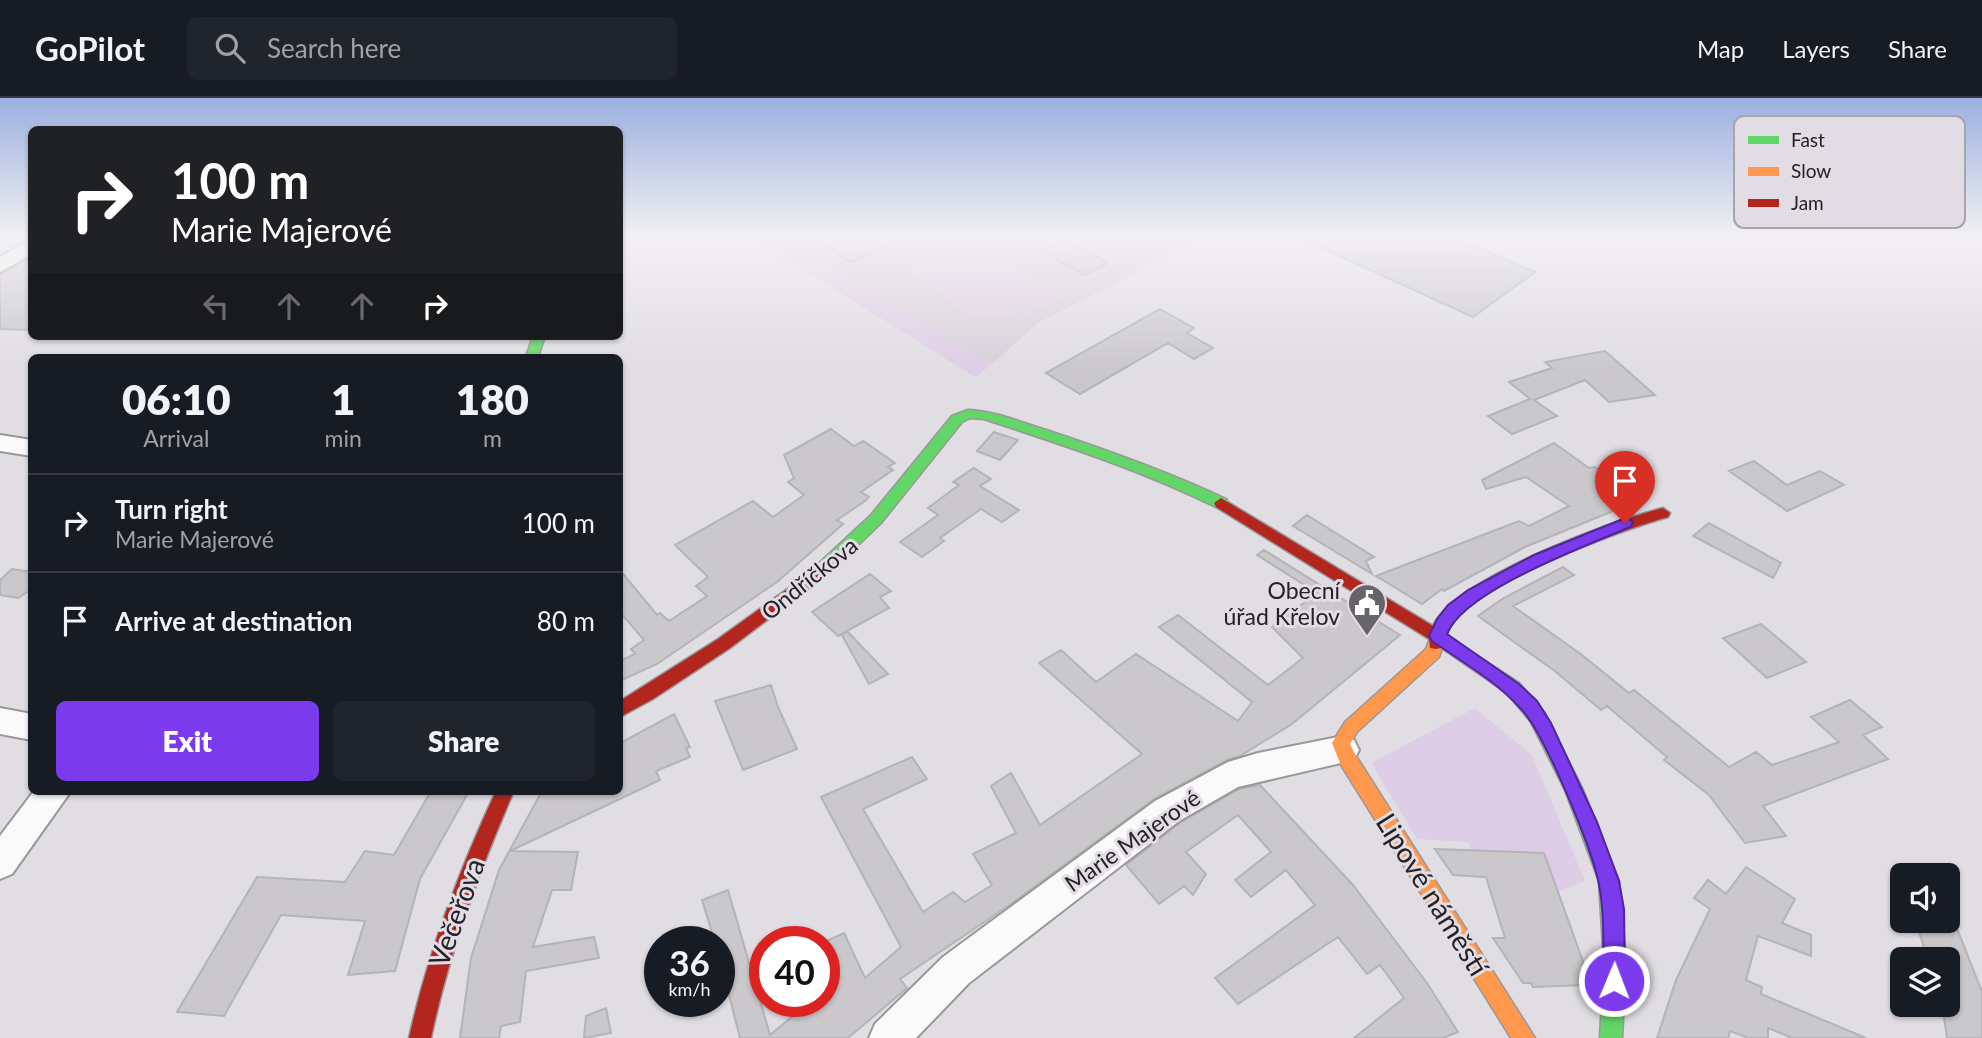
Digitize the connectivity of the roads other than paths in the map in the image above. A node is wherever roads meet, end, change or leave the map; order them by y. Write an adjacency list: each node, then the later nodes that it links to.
1 (0, 443): 2 (street)
2 (28, 446)
3 (1663, 513): 4 (street)
4 (1438, 636): 5 (street, Ondříčkova); 8 (street); 15 (street)
5 (623, 708)
6 (0, 722): 7 (street)
7 (28, 726)
8 (1343, 750): 13 (street, Marie Majerové); 14 (street, Lipové náměstí)
9 (51, 795): 11 (street)
10 (503, 795): 12 (street, Večeřova)
11 (0, 863)
12 (421, 1038)
13 (889, 1038)
14 (1524, 1038)
15 (1611, 1038)

